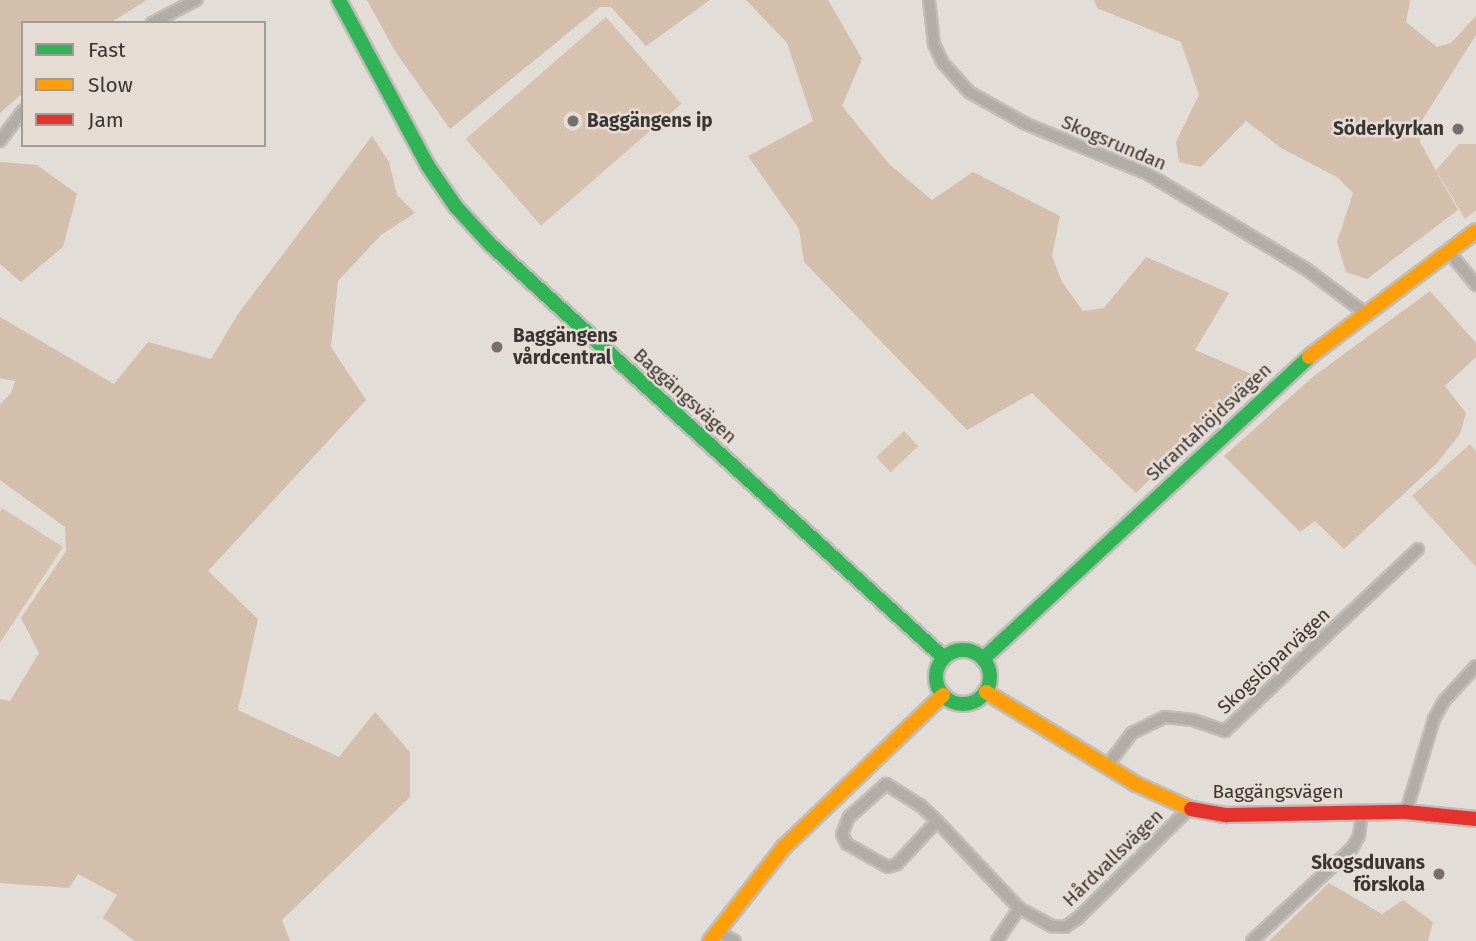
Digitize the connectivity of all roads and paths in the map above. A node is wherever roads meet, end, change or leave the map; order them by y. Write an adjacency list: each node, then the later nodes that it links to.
1 (196, 0): 4 (street)
2 (339, 0): 12 (street, Baggängsvägen)
3 (929, 0): 10 (street, Skogsrundan)
4 (156, 21)
5 (21, 114): 6 (street)
6 (0, 141)
7 (1476, 231): 8 (street, Skrantahöjdsvägen)
8 (1449, 252): 9 (street); 10 (street, Skrantahöjdsvägen)
9 (1476, 285)
10 (1364, 312): 13 (street, Skrantahöjdsvägen)
11 (1418, 549): 17 (street, Skogslöparvägen)
12 (944, 658): 13 (street); 16 (street)
13 (983, 659): 15 (street)
14 (1476, 666): 20 (street)
15 (986, 692): 16 (street); 17 (street, Baggängsvägen)
16 (943, 695): 24 (street)
17 (1107, 766): 18 (street, Baggängsvägen)
18 (1189, 809): 19 (street, Baggängsvägen); 23 (street, Hårdvallsvägen)
19 (1362, 811): 20 (street, Baggängsvägen); 27 (street)
20 (1406, 812): 21 (street, Baggängsvägen)
21 (1476, 819)
22 (937, 821): 22 (street); 23 (street)
23 (1018, 908): 26 (street)
24 (713, 937): 25 (street)
25 (735, 941)
26 (997, 941)
27 (1252, 941)

